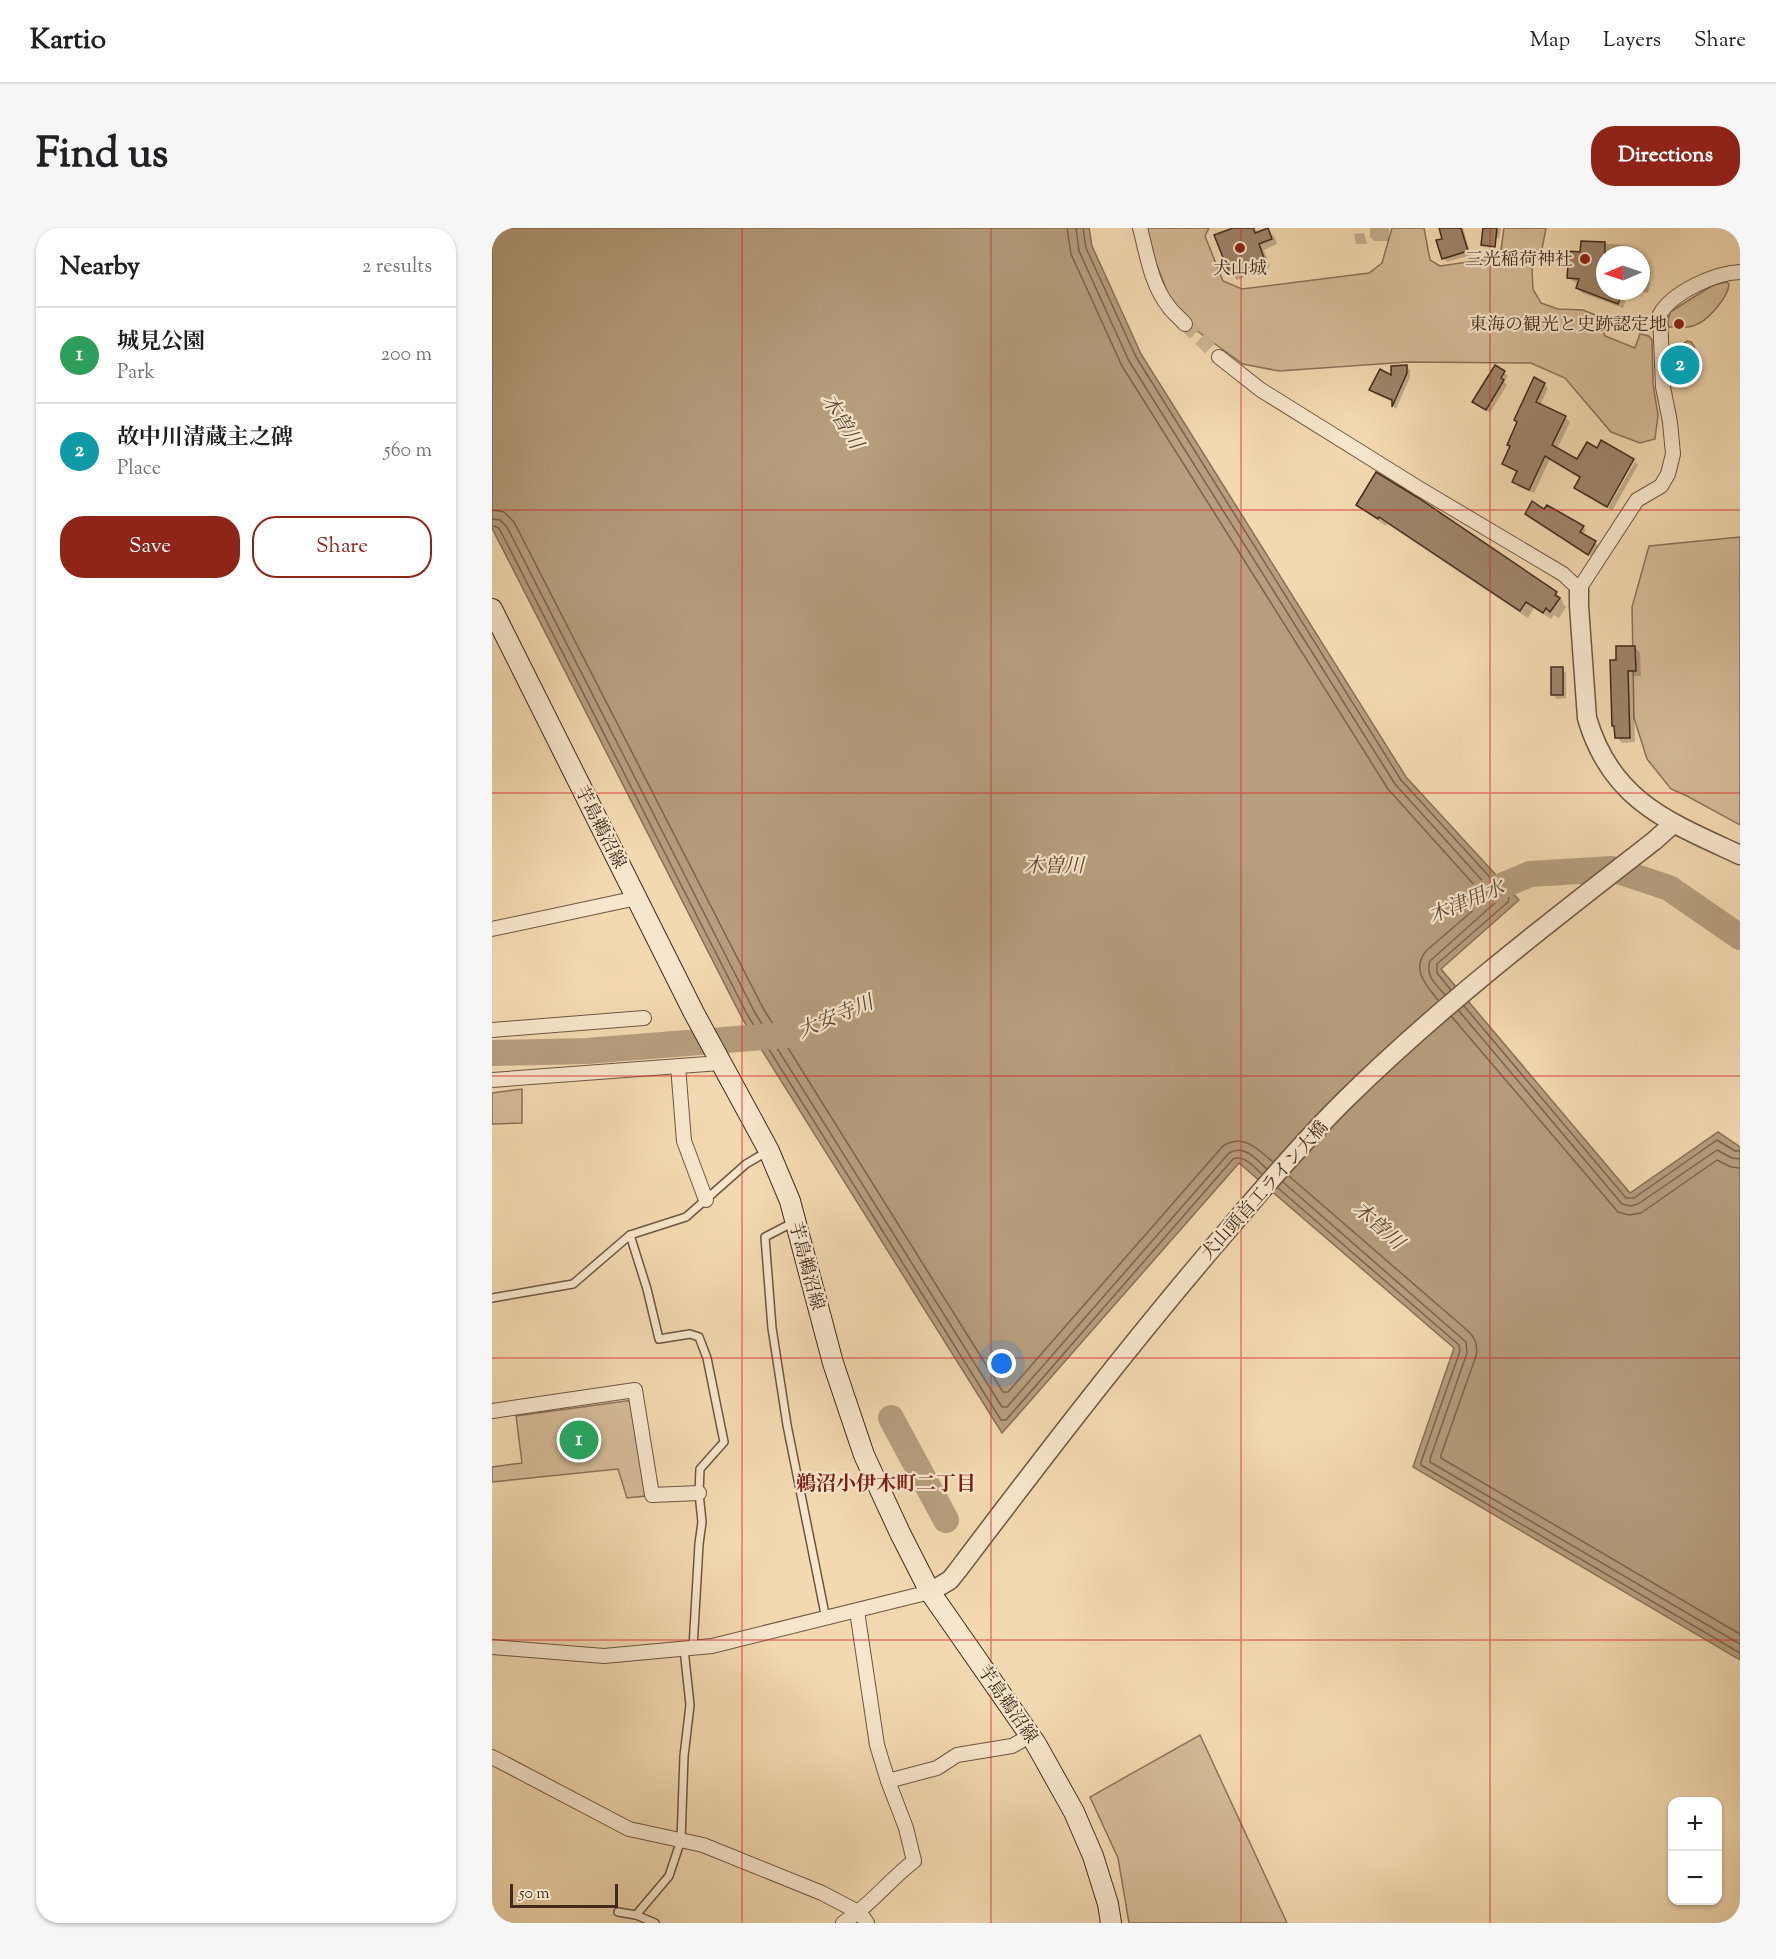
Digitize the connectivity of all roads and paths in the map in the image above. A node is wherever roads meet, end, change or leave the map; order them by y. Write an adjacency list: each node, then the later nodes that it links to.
1 (1140, 228): 3 (street)
2 (1740, 272): 5 (street)
3 (1185, 324)
4 (1219, 357): 5 (street)
5 (1579, 589): 7 (street)
6 (492, 609): 9 (main road, 芋島鵜沼線)
7 (1673, 824): 8 (street); 23 (street, 犬山頭首工ライン大橋)
8 (1740, 855)
9 (637, 898): 10 (street); 13 (main road, 芋島鵜沼線)
10 (492, 929)
11 (644, 1018): 12 (street)
12 (492, 1030)
13 (718, 1059): 14 (street); 16 (main road, 芋島鵜沼線)
14 (678, 1066): 15 (street); 17 (street)
15 (492, 1080)
16 (769, 1150): 17 (lane); 18 (main road, 芋島鵜沼線)
17 (705, 1200): 19 (lane)
18 (795, 1221): 23 (main road, 芋島鵜沼線); 25 (lane)
19 (630, 1235): 20 (lane); 22 (lane)
20 (492, 1298)
21 (492, 1411): 22 (street)
22 (699, 1493): 27 (lane)
23 (930, 1592): 24 (street); 28 (main road, 芋島鵜沼線)
24 (857, 1611): 25 (street); 30 (street)
25 (826, 1619): 27 (street)
26 (492, 1647): 27 (street)
27 (688, 1648): 31 (lane)
28 (1030, 1736): 30 (street); 37 (main road, 芋島鵜沼線)
29 (492, 1757): 31 (street)
30 (888, 1781): 34 (street)
31 (681, 1840): 33 (lane); 34 (street)
32 (618, 1912): 33 (lane)
33 (636, 1915): 35 (lane)
34 (864, 1918): 36 (street)
35 (655, 1923)
36 (843, 1923)
37 (1111, 1923)

